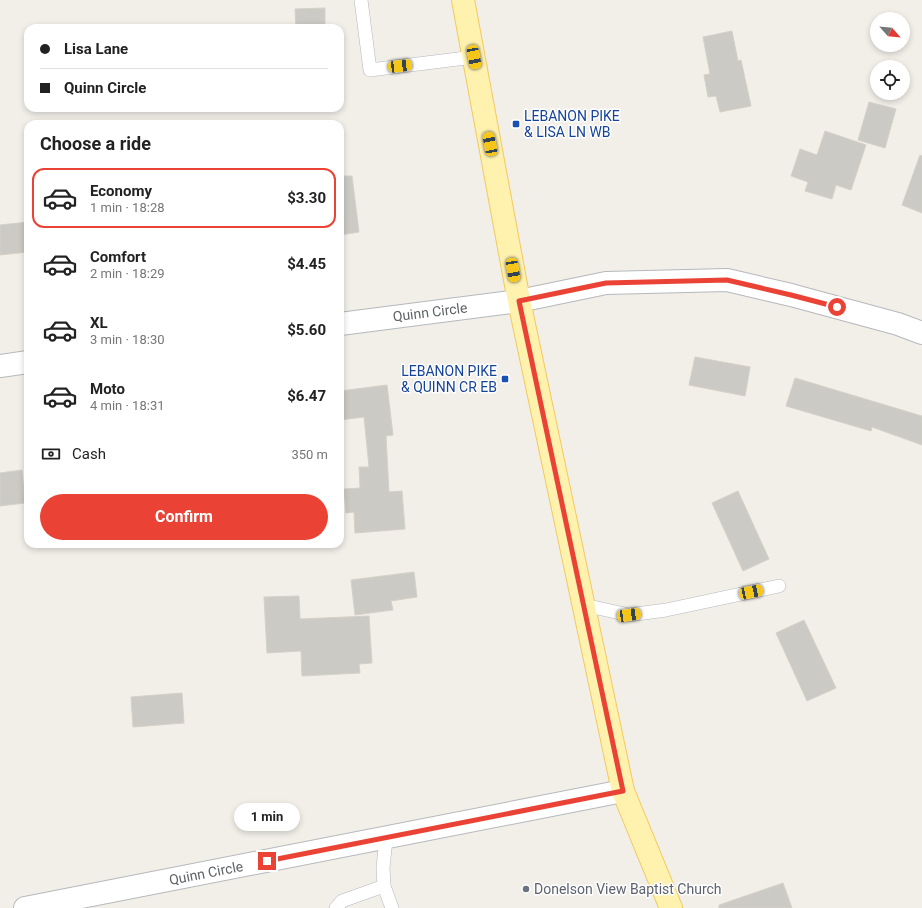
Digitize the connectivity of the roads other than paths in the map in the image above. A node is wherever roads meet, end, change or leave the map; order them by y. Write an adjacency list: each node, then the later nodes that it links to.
1 (361, 0): 3 (lane)
2 (463, 0): 3 (main road)
3 (474, 57): 4 (main road)
4 (519, 301): 5 (street, Quinn Circle); 6 (street, Quinn Circle); 10 (main road)
5 (344, 323)
6 (922, 333)
7 (24, 363): 8 (street)
8 (0, 366)
9 (779, 586): 10 (lane)
10 (584, 605): 11 (main road)
11 (623, 791): 12 (street, Quinn Circle); 17 (main road)
12 (386, 838): 13 (lane); 14 (street, Quinn Circle)
13 (384, 886): 15 (lane); 16 (lane)
14 (25, 908)
15 (336, 908)
16 (392, 908)
17 (671, 908)

